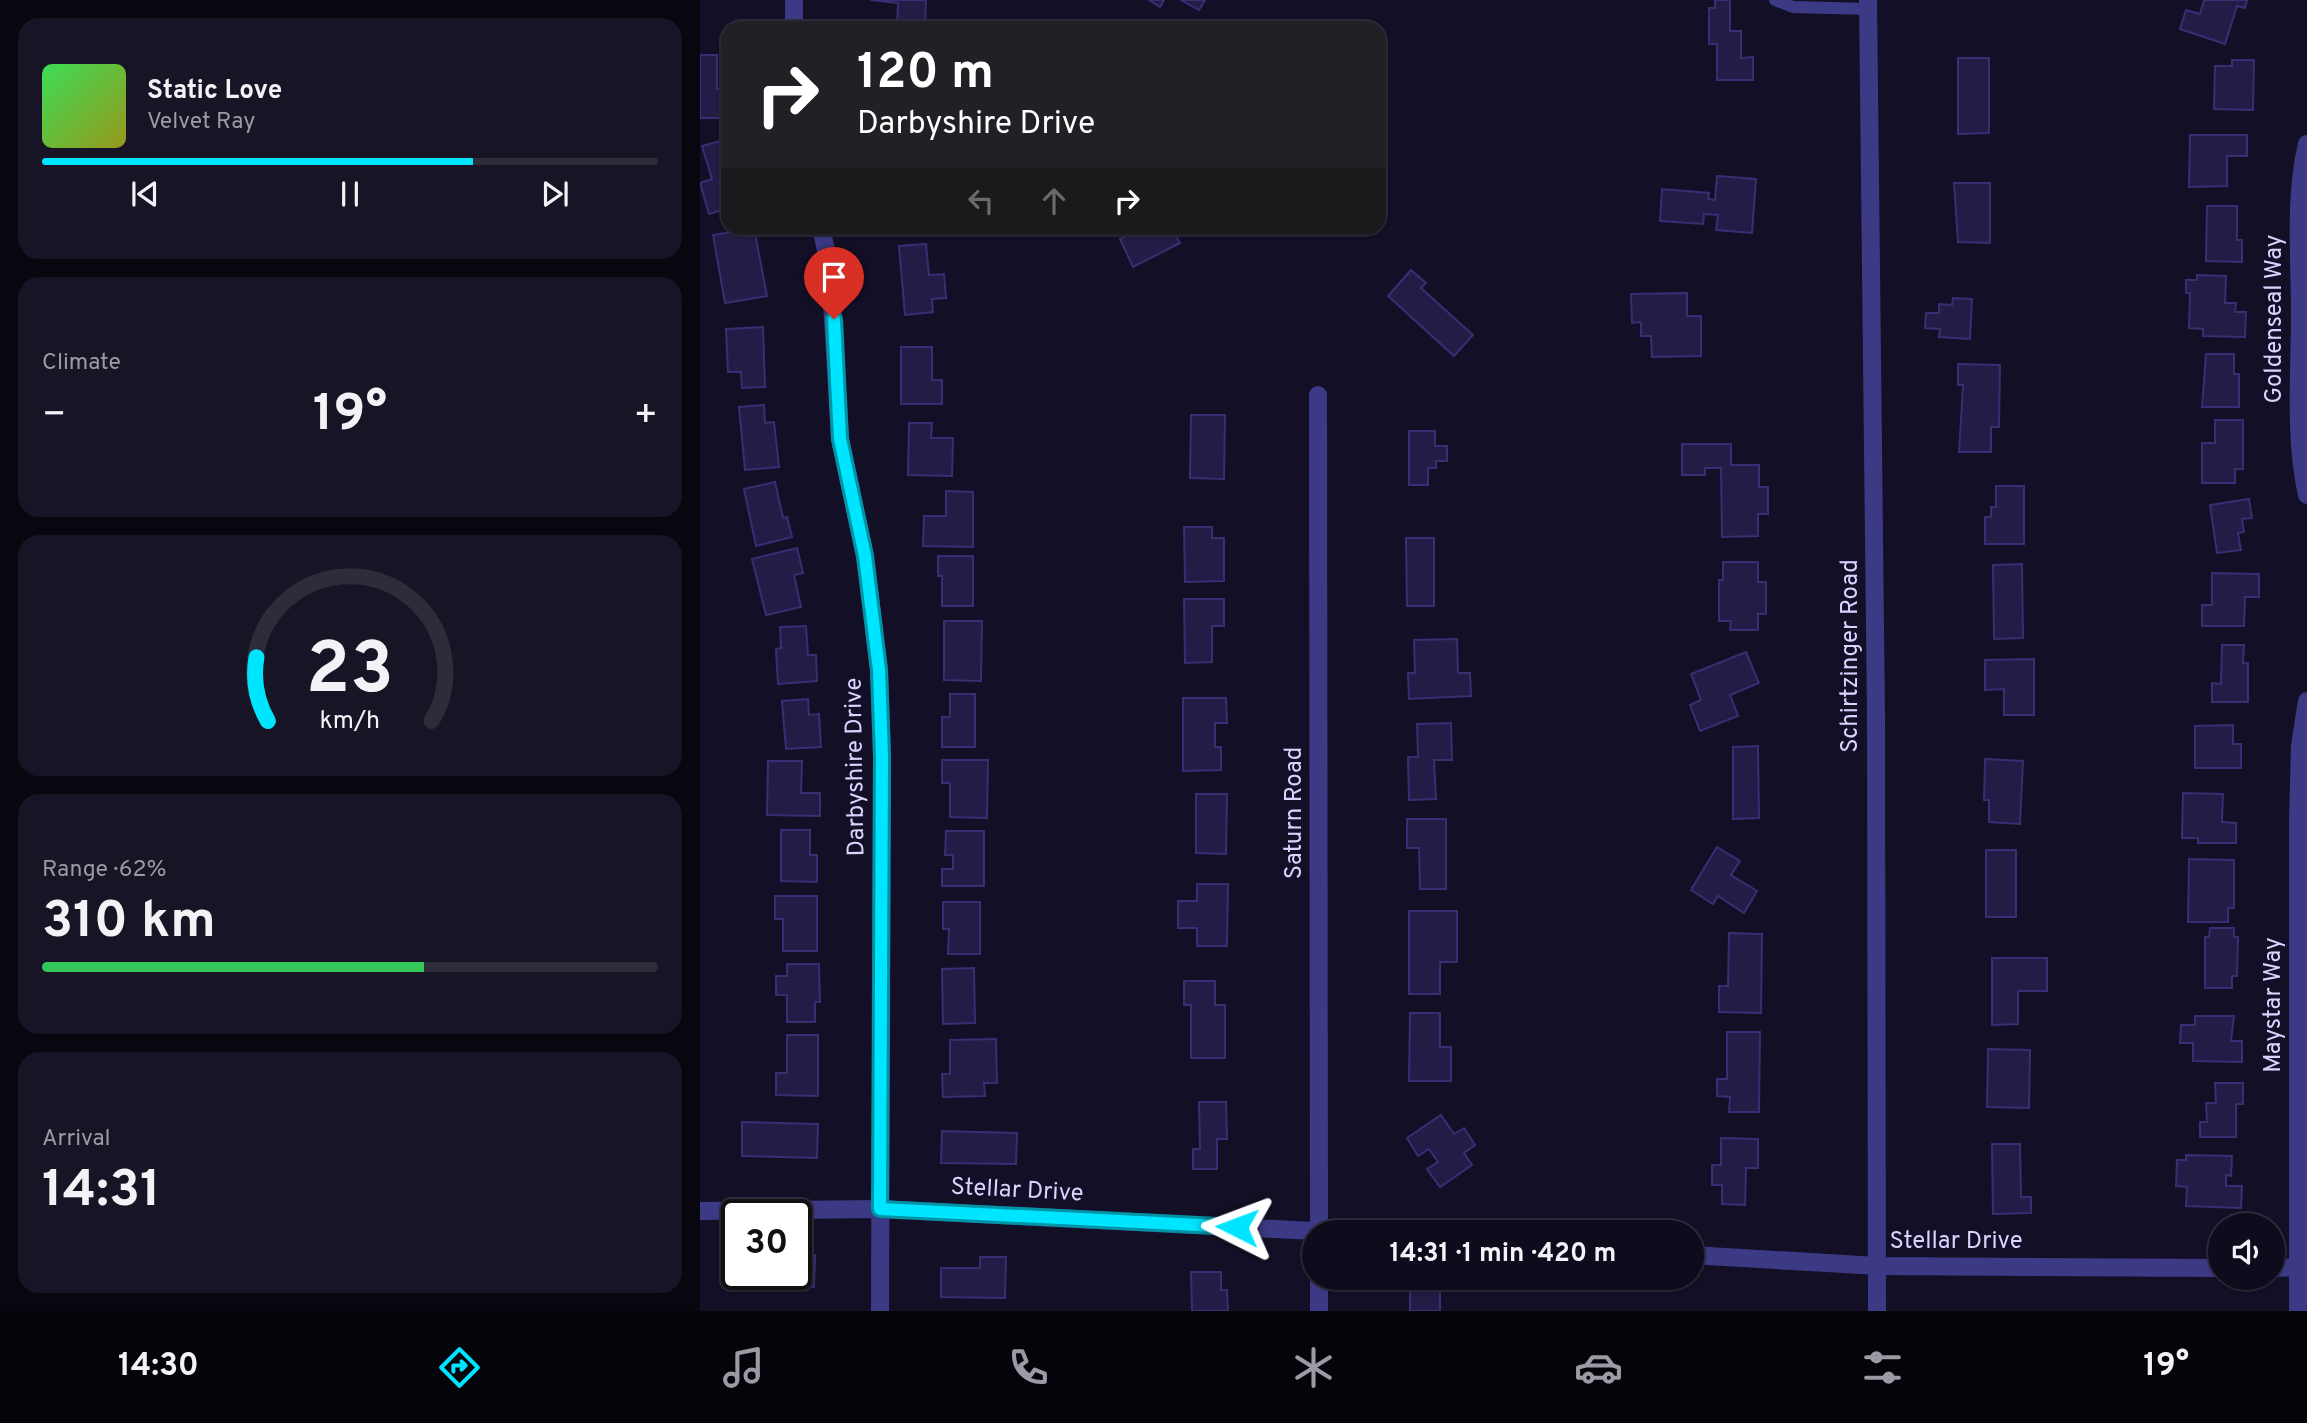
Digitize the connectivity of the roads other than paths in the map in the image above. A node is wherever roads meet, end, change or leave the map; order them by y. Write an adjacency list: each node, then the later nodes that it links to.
1 (794, 0): 4 (street)
2 (1775, 0): 3 (lane)
3 (1868, 5): 17 (street, Schirtzinger Road)
4 (794, 21)
5 (2307, 144): 7 (street, Goldenseal Way)
6 (823, 235): 12 (street, Darbyshire Drive)
7 (2303, 332): 9 (street, Goldenseal Way)
8 (1318, 395): 14 (street, Saturn Road)
9 (2307, 495)
10 (2307, 701): 11 (street, Maystar Way)
11 (2303, 902): 20 (street, Maystar Way)
12 (880, 1209): 13 (street, Stellar Drive); 15 (street, Stellar Drive); 22 (street, Darbyshire Drive)
13 (700, 1211)
14 (1319, 1220)
15 (1302, 1231)
16 (1704, 1256): 17 (street, Stellar Drive)
17 (1877, 1266): 18 (street, Stellar Drive); 24 (street, Schirtzinger Road)
18 (2208, 1268)
19 (2285, 1268): 20 (street)
20 (2303, 1268): 25 (street, Maystar Way)
21 (1319, 1290): 23 (street)
22 (880, 1311)
23 (1319, 1311)
24 (1877, 1311)
25 (2298, 1311)

